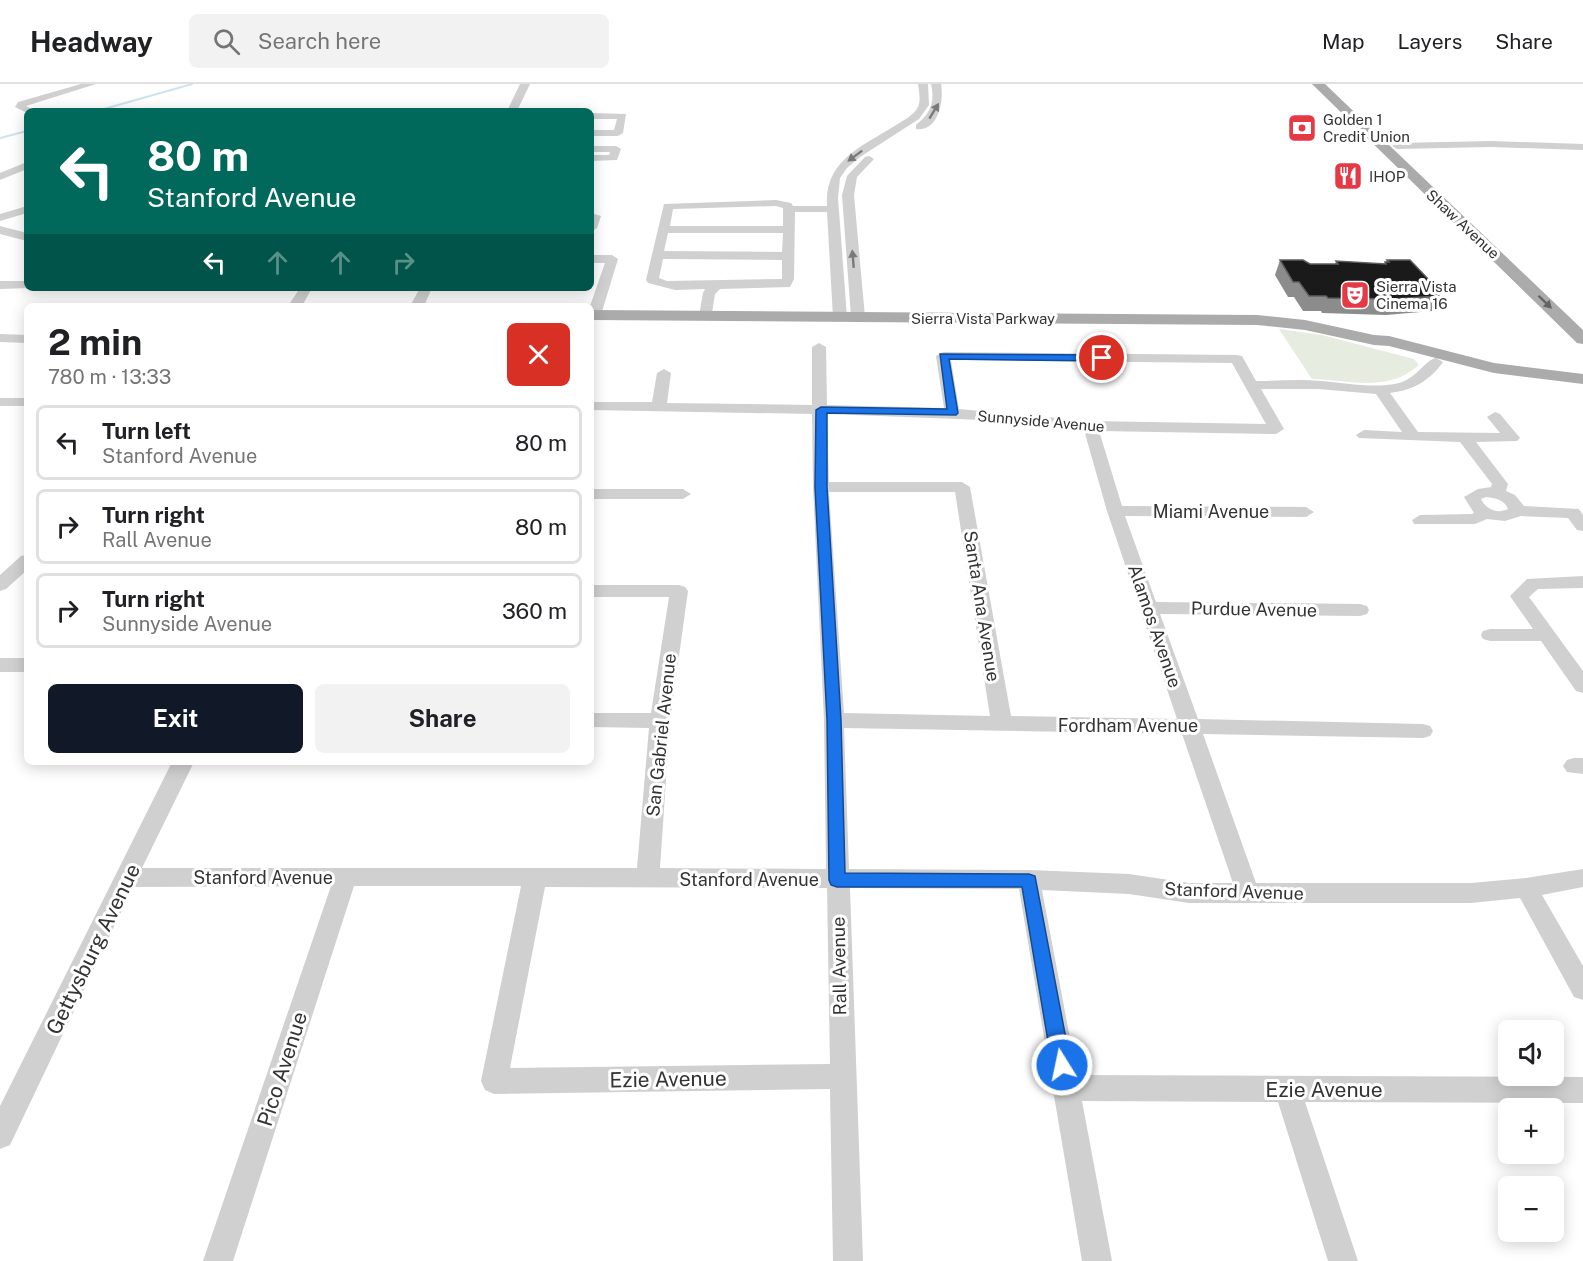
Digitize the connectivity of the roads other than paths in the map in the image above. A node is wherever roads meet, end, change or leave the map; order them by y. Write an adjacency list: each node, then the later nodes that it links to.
1 (91, 84): 8 (street)
2 (525, 84): 7 (street)
3 (923, 84): 19 (street, one-way to 19)
4 (936, 84): 39 (street, one-way to 4)
5 (1318, 84): 11 (main road, Shaw Avenue)
6 (1334, 84): 12 (main road, Shaw Avenue)
7 (513, 108)
8 (24, 109)
9 (594, 116): 10 (street)
10 (594, 133)
11 (1380, 146): 12 (street); 22 (main road, Shaw Avenue)
12 (1397, 146): 13 (street); 27 (main road, Shaw Avenue)
13 (1583, 147)
14 (594, 149): 15 (street)
15 (594, 158)
16 (24, 166): 17 (street)
17 (0, 177)
18 (788, 209): 19 (street); 23 (street); 25 (street)
19 (833, 209): 38 (street)
20 (24, 211): 21 (street)
21 (0, 218)
22 (1463, 224): 31 (main road); 42 (main road, Shaw Avenue, one-way to 42)
23 (663, 229): 25 (street); 28 (street)
24 (0, 230): 26 (street)
25 (789, 230): 29 (street)
26 (24, 236)
27 (1506, 244)
28 (658, 255): 29 (street); 34 (street)
29 (788, 256): 34 (street)
30 (594, 259): 35 (street)
31 (1536, 272)
32 (0, 285): 33 (street)
33 (24, 285)
34 (717, 285): 37 (street)
35 (594, 309)
36 (594, 315): 37 (main road, Sierra Vista Parkway)
37 (712, 316): 38 (main road, Sierra Vista Parkway)
38 (840, 317): 39 (main road, Sierra Vista Parkway)
39 (858, 317): 43 (main road, Sierra Vista Parkway)
40 (0, 339): 41 (street)
41 (24, 339)
42 (1583, 339)
43 (1374, 340): 45 (main road, Sierra Vista Parkway); 47 (main road, Sierra Vista Parkway)
44 (819, 347): 56 (street, Rall Avenue)
45 (1436, 362): 47 (main road); 50 (main road, Sierra Vista Parkway); 51 (street)
46 (664, 373): 55 (street)
47 (1546, 376): 48 (main road, Sierra Vista Parkway)
48 (1583, 379)
49 (1252, 385): 51 (street); 57 (street); 59 (street, Sunnyside Avenue)
50 (1583, 387)
51 (1380, 389): 61 (street)
52 (0, 402): 53 (street)
53 (24, 402)
54 (594, 405): 55 (street, Sunnyside Avenue)
55 (659, 408): 56 (street, Sunnyside Avenue)
56 (821, 410): 57 (street, Sunnyside Avenue); 63 (street, Rall Avenue)
57 (952, 413): 59 (street, Sunnyside Avenue)
58 (1495, 417): 62 (street)
59 (1090, 426): 67 (street, Alamos Avenue)
60 (1364, 435): 61 (street)
61 (1413, 437): 62 (street)
62 (1465, 438): 64 (street)
63 (821, 487): 85 (street, Rall Avenue); 87 (street, Santa Ana Avenue)
64 (1497, 493): 68 (street); 70 (street)
65 (594, 494): 66 (street)
66 (683, 494)
67 (1115, 511): 69 (street, Miami Avenue); 77 (street, Alamos Avenue)
68 (1517, 511): 70 (street); 72 (street)
69 (1306, 512)
70 (1486, 513): 71 (street)
71 (1420, 520)
72 (1583, 526)
73 (24, 564): 75 (street)
74 (1583, 582): 80 (street)
75 (0, 585)
76 (594, 591): 86 (street, San Gabriel Avenue)
77 (1148, 608): 78 (street, Purdue Avenue); 88 (street, Alamos Avenue)
78 (1360, 610)
79 (1490, 635): 80 (street)
80 (1546, 635): 83 (street)
81 (0, 665): 82 (street)
82 (24, 665)
83 (1583, 686)
84 (594, 720): 86 (street)
85 (834, 720): 87 (street, Fordham Avenue); 96 (street, Rall Avenue)
86 (660, 722): 95 (street, San Gabriel Avenue)
87 (1002, 724): 88 (street, Fordham Avenue)
88 (1191, 725): 89 (street, Fordham Avenue); 99 (street, Alamos Avenue)
89 (1423, 731)
90 (182, 765): 93 (street, Gettysburg Avenue)
91 (346, 876): 92 (street, Stanford Avenue); 93 (street, Stanford Avenue); 106 (street, Pico Avenue)
92 (536, 877): 95 (street, Stanford Avenue); 101 (street, Ezie Avenue)
93 (128, 878): 105 (street, Gettysburg Avenue)
94 (1583, 878): 98 (street, Stanford Avenue)
95 (648, 879): 96 (street, Stanford Avenue)
96 (837, 880): 97 (street, Stanford Avenue); 101 (street, Rall Avenue)
97 (1029, 880): 99 (street, Stanford Avenue); 102 (street)
98 (1526, 888): 99 (street, Stanford Avenue); 100 (street)
99 (1248, 893)
100 (1583, 989)
101 (842, 1076): 107 (street, Rall Avenue)
102 (1066, 1088): 103 (street, Ezie Avenue); 108 (street)
103 (1287, 1089): 104 (street, Ezie Avenue); 109 (street)
104 (1583, 1090)
105 (0, 1135)
106 (218, 1261)
107 (848, 1261)
108 (1097, 1261)
109 (1343, 1261)

